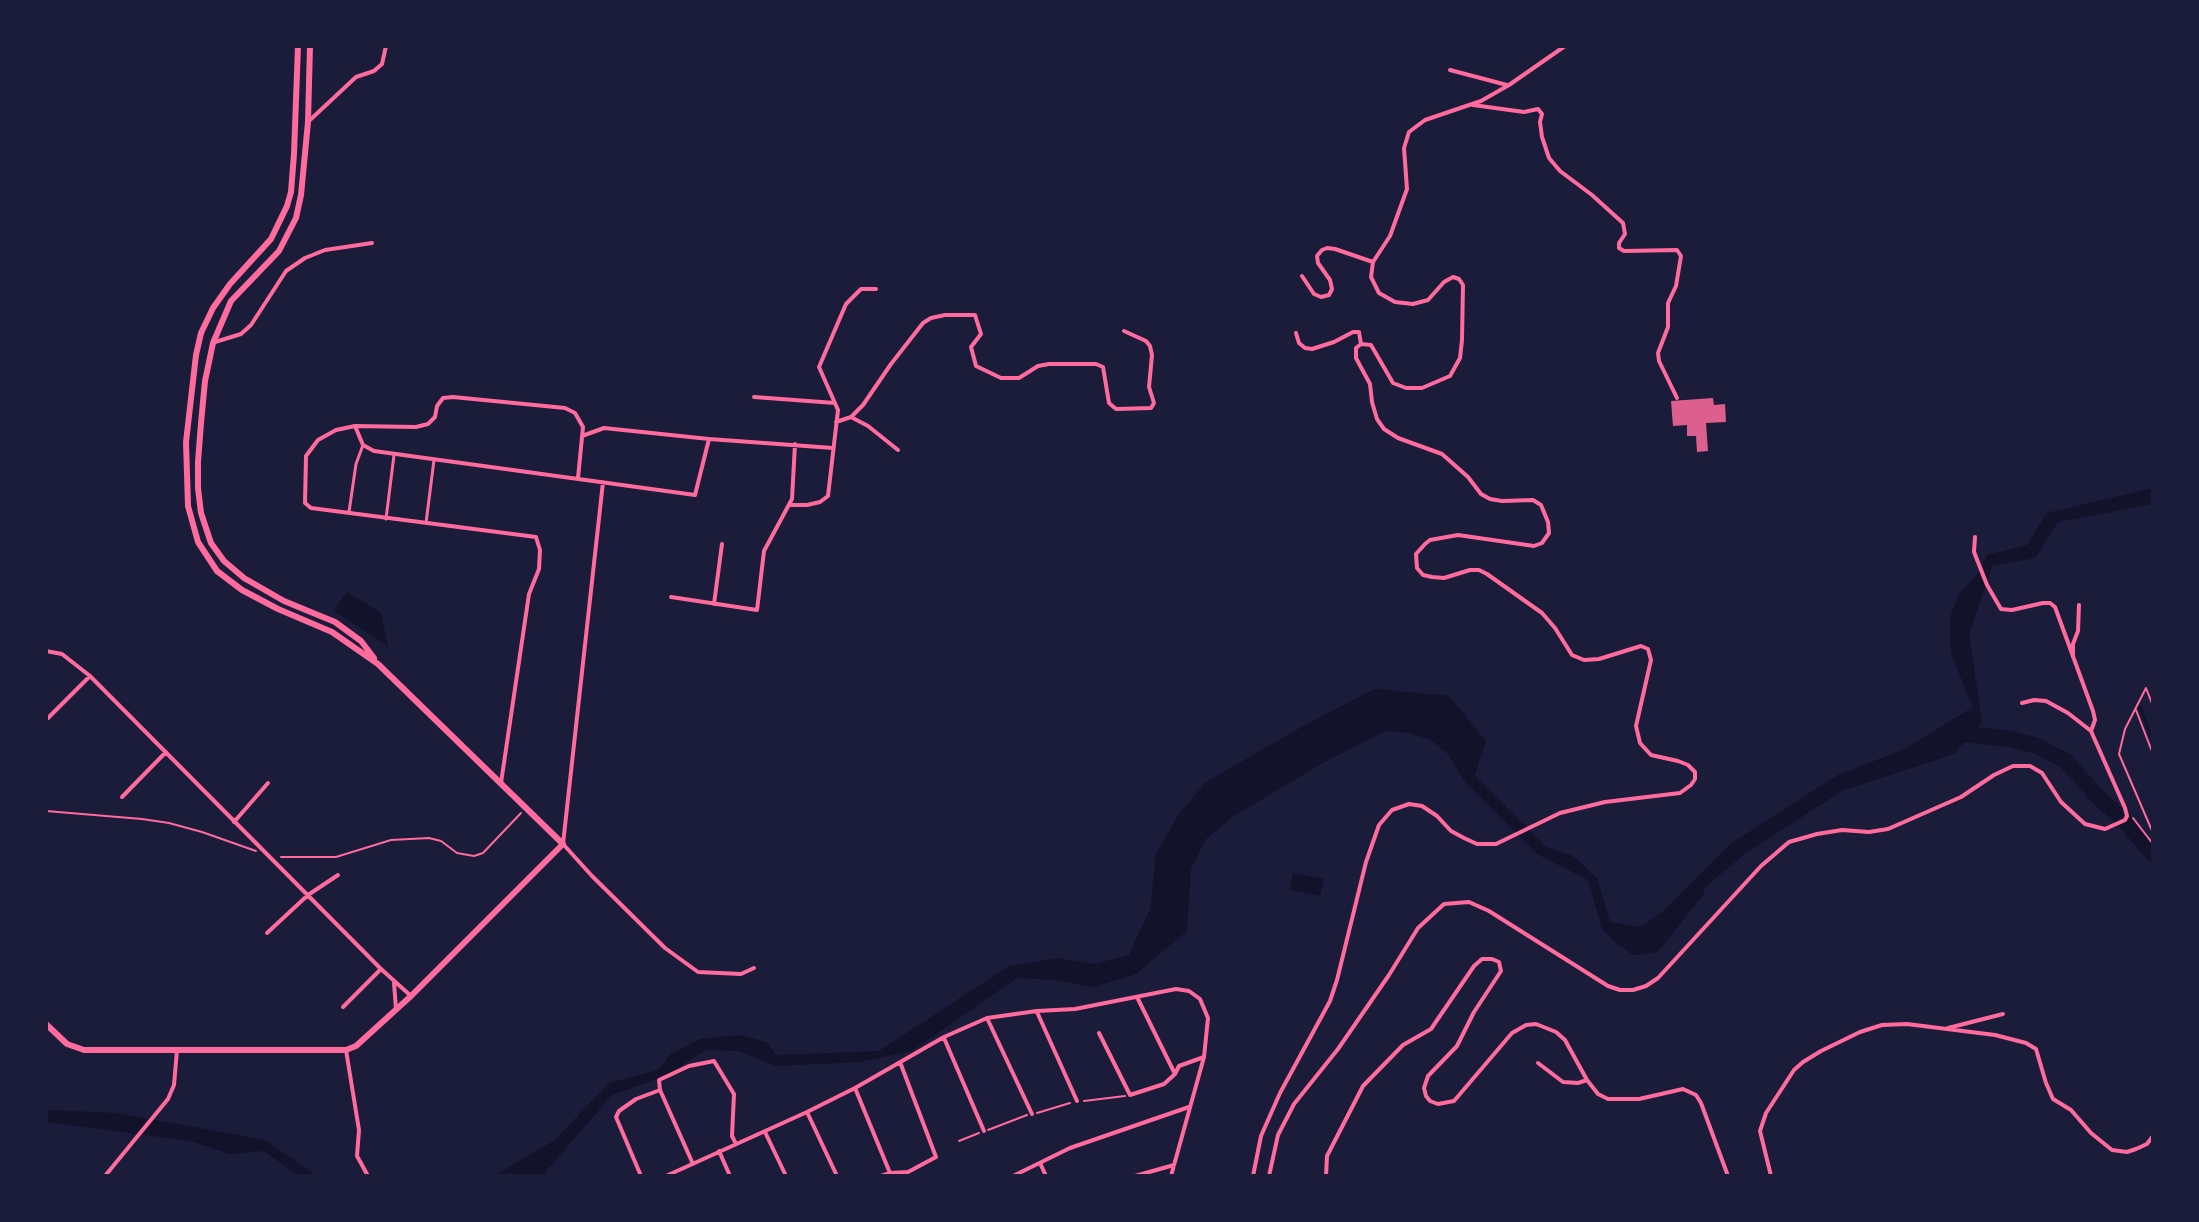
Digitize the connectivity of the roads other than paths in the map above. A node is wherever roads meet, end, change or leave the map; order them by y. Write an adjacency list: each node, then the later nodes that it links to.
1 (298, 46): 44 (main road)
2 (310, 46): 8 (main road)
3 (386, 46): 8 (street)
4 (1565, 46): 6 (street)
5 (1450, 70): 6 (street)
6 (1509, 85): 7 (street)
7 (1471, 105): 10 (street); 18 (street)
8 (308, 122): 15 (main road)
9 (372, 243): 15 (street)
10 (1373, 262): 11 (street); 16 (street)
11 (1302, 276)
12 (876, 289): 19 (street)
13 (1124, 331): 20 (street)
14 (1296, 333): 16 (street)
15 (213, 343): 44 (main road)
16 (1361, 344): 107 (street)
17 (754, 397): 19 (street)
18 (1677, 398)
19 (835, 403): 21 (street)
20 (851, 417): 21 (street); 28 (street)
21 (836, 422): 27 (street)
22 (355, 426): 23 (street); 26 (street); 34 (street)
23 (582, 436): 24 (street); 31 (street)
24 (709, 439): 25 (street); 32 (street)
25 (795, 444): 27 (street); 33 (street)
26 (363, 445): 29 (street); 34 (street)
27 (833, 448): 33 (street)
28 (898, 450)
29 (394, 455): 30 (street); 35 (street)
30 (434, 460): 31 (street); 36 (street)
31 (578, 478): 32 (street)
32 (603, 482): 54 (street)
33 (789, 505): 40 (street)
34 (349, 514): 35 (street)
35 (386, 519): 36 (street)
36 (426, 524): 51 (street)
37 (1975, 537): 43 (street)
38 (722, 544): 40 (street)
39 (671, 597): 40 (street)
40 (714, 604)
41 (2079, 605): 43 (street)
42 (46, 651): 45 (street)
43 (2072, 659): 48 (street)
44 (378, 664): 51 (main road)
45 (90, 676): 47 (street); 49 (street)
46 (2022, 703): 48 (street)
47 (48, 718)
48 (2091, 731): 108 (street)
49 (166, 752): 52 (street); 53 (street)
50 (268, 783): 53 (street)
51 (501, 783): 54 (main road)
52 (122, 797)
53 (234, 822): 56 (street)
54 (563, 844): 58 (street); 61 (main road)
55 (338, 875): 56 (street)
56 (308, 895): 57 (street); 59 (street)
57 (267, 933)
58 (754, 968)
59 (381, 969): 60 (street); 63 (street)
60 (394, 980): 61 (street); 64 (street)
61 (411, 996): 64 (main road)
62 (1137, 996): 65 (street); 74 (street); 77 (street)
63 (343, 1007)
64 (396, 1009): 73 (main road)
65 (1037, 1011): 67 (street); 81 (street)
66 (2003, 1014): 69 (street)
67 (987, 1018): 71 (street); 84 (street)
68 (46, 1024): 72 (main road)
69 (1946, 1029): 87 (street); 111 (street)
70 (1099, 1033): 77 (street)
71 (944, 1037): 75 (street); 85 (street)
72 (177, 1050): 73 (main road); 95 (street)
73 (346, 1050): 96 (street)
74 (1204, 1057): 77 (street); 82 (street)
75 (900, 1062): 79 (street); 93 (street)
76 (1538, 1063): 78 (street)
77 (1175, 1074)
78 (1587, 1080): 109 (street); 110 (street)
79 (855, 1088): 83 (street); 93 (street)
80 (660, 1090): 88 (street); 91 (street); 97 (street)
81 (1077, 1101)
82 (1189, 1107): 90 (street); 92 (street)
83 (807, 1112): 86 (street); 101 (street)
84 (1032, 1114)
85 (984, 1131)
86 (765, 1132): 88 (street); 100 (street)
87 (2153, 1136)
88 (736, 1143): 89 (street)
89 (719, 1151): 91 (street); 99 (street)
90 (1040, 1163): 103 (street); 104 (street)
91 (693, 1164): 94 (street)
92 (1174, 1165): 105 (street); 106 (street)
93 (890, 1173): 102 (street)
94 (679, 1174): 98 (street)
95 (105, 1176)
96 (368, 1176)
97 (641, 1176)
98 (666, 1176)
99 (730, 1176)
100 (786, 1176)
101 (837, 1176)
102 (881, 1176)
103 (1013, 1176)
104 (1046, 1176)
105 (1135, 1176)
106 (1171, 1176)
107 (1253, 1176)
108 (1269, 1176)
109 (1326, 1176)
110 (1728, 1176)
111 (1771, 1176)

